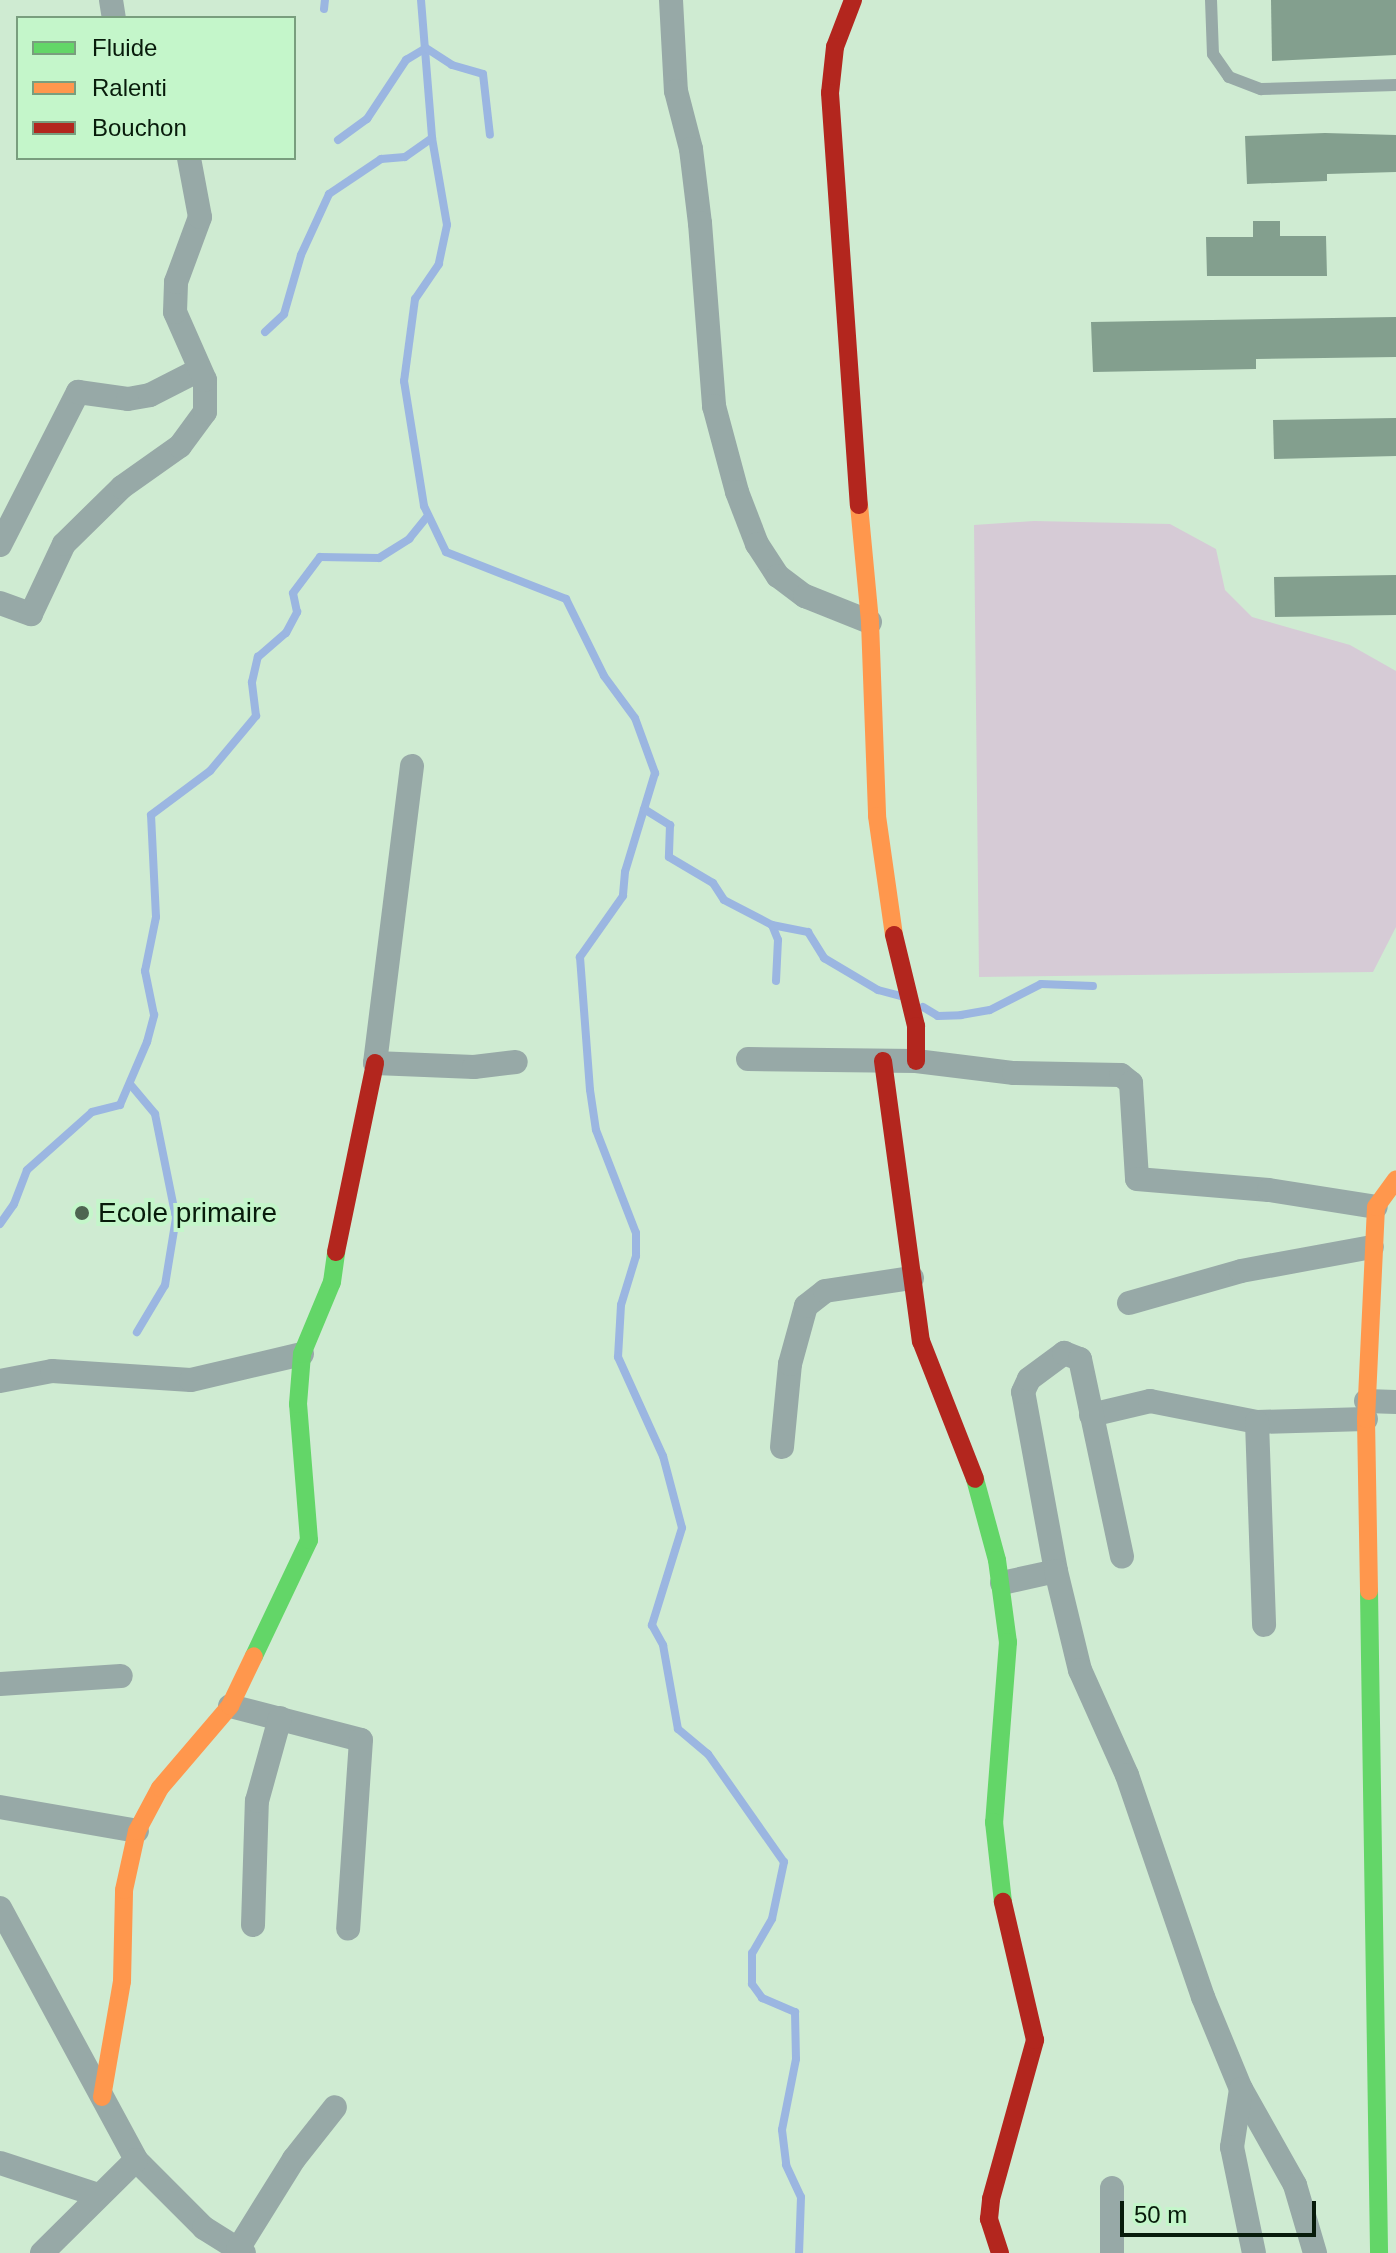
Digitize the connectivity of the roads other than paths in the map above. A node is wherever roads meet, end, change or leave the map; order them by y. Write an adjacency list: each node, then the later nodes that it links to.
1 (671, 0): 9 (street)
2 (853, 0): 9 (street)
3 (1211, 0): 4 (lane)
4 (1396, 85)
5 (189, 160): 6 (street)
6 (199, 370): 7 (street); 8 (street)
7 (0, 545)
8 (0, 603)
9 (870, 622): 13 (street)
10 (412, 766): 15 (street)
11 (748, 1059): 12 (street)
12 (883, 1061): 13 (street); 19 (street)
13 (916, 1061): 17 (street)
14 (516, 1062): 15 (street)
15 (375, 1063): 21 (street)
16 (1396, 1179): 17 (street)
17 (1376, 1207): 18 (street)
18 (1372, 1247): 20 (street); 24 (street)
19 (912, 1278): 27 (street); 30 (street)
20 (1129, 1303)
21 (302, 1354): 22 (street); 34 (street)
22 (0, 1381)
23 (1396, 1402): 24 (street)
24 (1366, 1410): 26 (street); 41 (street)
25 (1091, 1415): 26 (street); 28 (street); 29 (street)
26 (1257, 1422): 31 (street)
27 (782, 1447)
28 (1122, 1557)
29 (1056, 1571): 30 (street); 42 (street)
30 (1002, 1583): 51 (street)
31 (1264, 1625)
32 (121, 1676): 33 (street)
33 (0, 1684)
34 (230, 1706): 35 (street); 37 (street)
35 (280, 1718): 39 (street); 40 (street)
36 (0, 1807): 37 (street)
37 (137, 1831): 43 (street)
38 (3, 1921): 43 (street)
39 (253, 1925)
40 (348, 1929)
41 (1386, 2062): 55 (street)
42 (1241, 2089): 53 (street); 54 (street)
43 (102, 2097): 45 (street)
44 (335, 2107): 49 (street)
45 (136, 2160): 48 (street); 49 (street)
46 (0, 2163): 48 (street)
47 (1112, 2188): 52 (street)
48 (98, 2195): 50 (street)
49 (241, 2251)
50 (42, 2253)
51 (1000, 2253)
52 (1112, 2253)
53 (1254, 2253)
54 (1315, 2253)
55 (1379, 2253)

